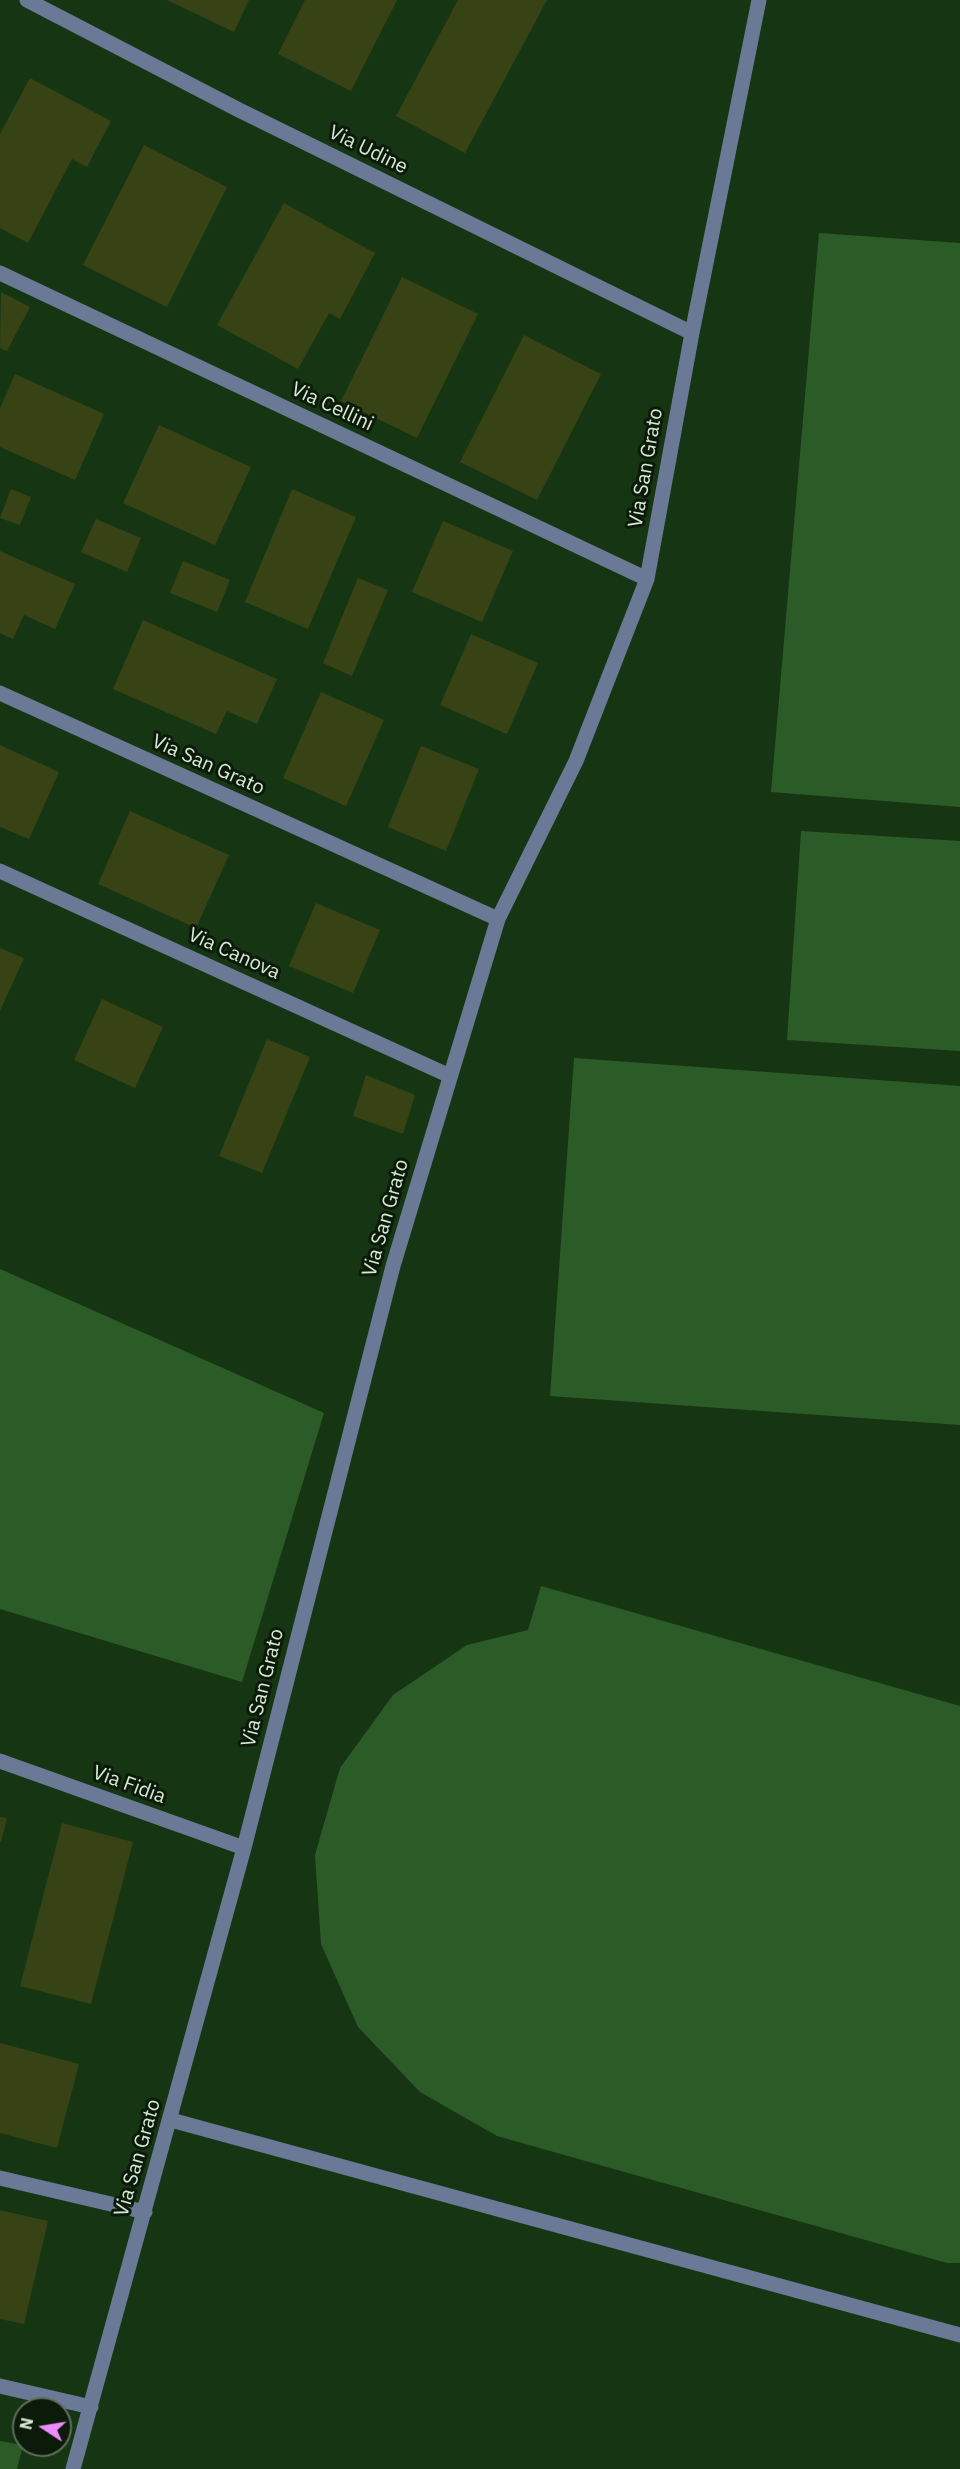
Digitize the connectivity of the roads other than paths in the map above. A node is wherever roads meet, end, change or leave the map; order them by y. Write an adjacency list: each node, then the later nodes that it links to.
1 (27, 0): 4 (street, Via Udine)
2 (759, 0): 4 (street, Via San Grato)
3 (0, 273): 5 (street, Via Cellini)
4 (692, 333): 5 (street, Via San Grato)
5 (647, 579): 8 (street, Via San Grato)
6 (0, 693): 8 (street, Via San Grato)
7 (0, 871): 9 (street, Via Canova)
8 (498, 920): 9 (street, Via San Grato)
9 (450, 1076): 11 (street, Via San Grato)
10 (0, 1761): 11 (street, Via Fidia)
11 (244, 1848): 12 (street, Via San Grato)
12 (171, 2120): 14 (street, Via San Grato); 15 (street)
13 (0, 2178): 14 (street)
14 (145, 2212): 17 (street, Via San Grato)
15 (960, 2335)
16 (0, 2386): 17 (street)
17 (91, 2407): 18 (street, Via San Grato)
18 (73, 2469)

